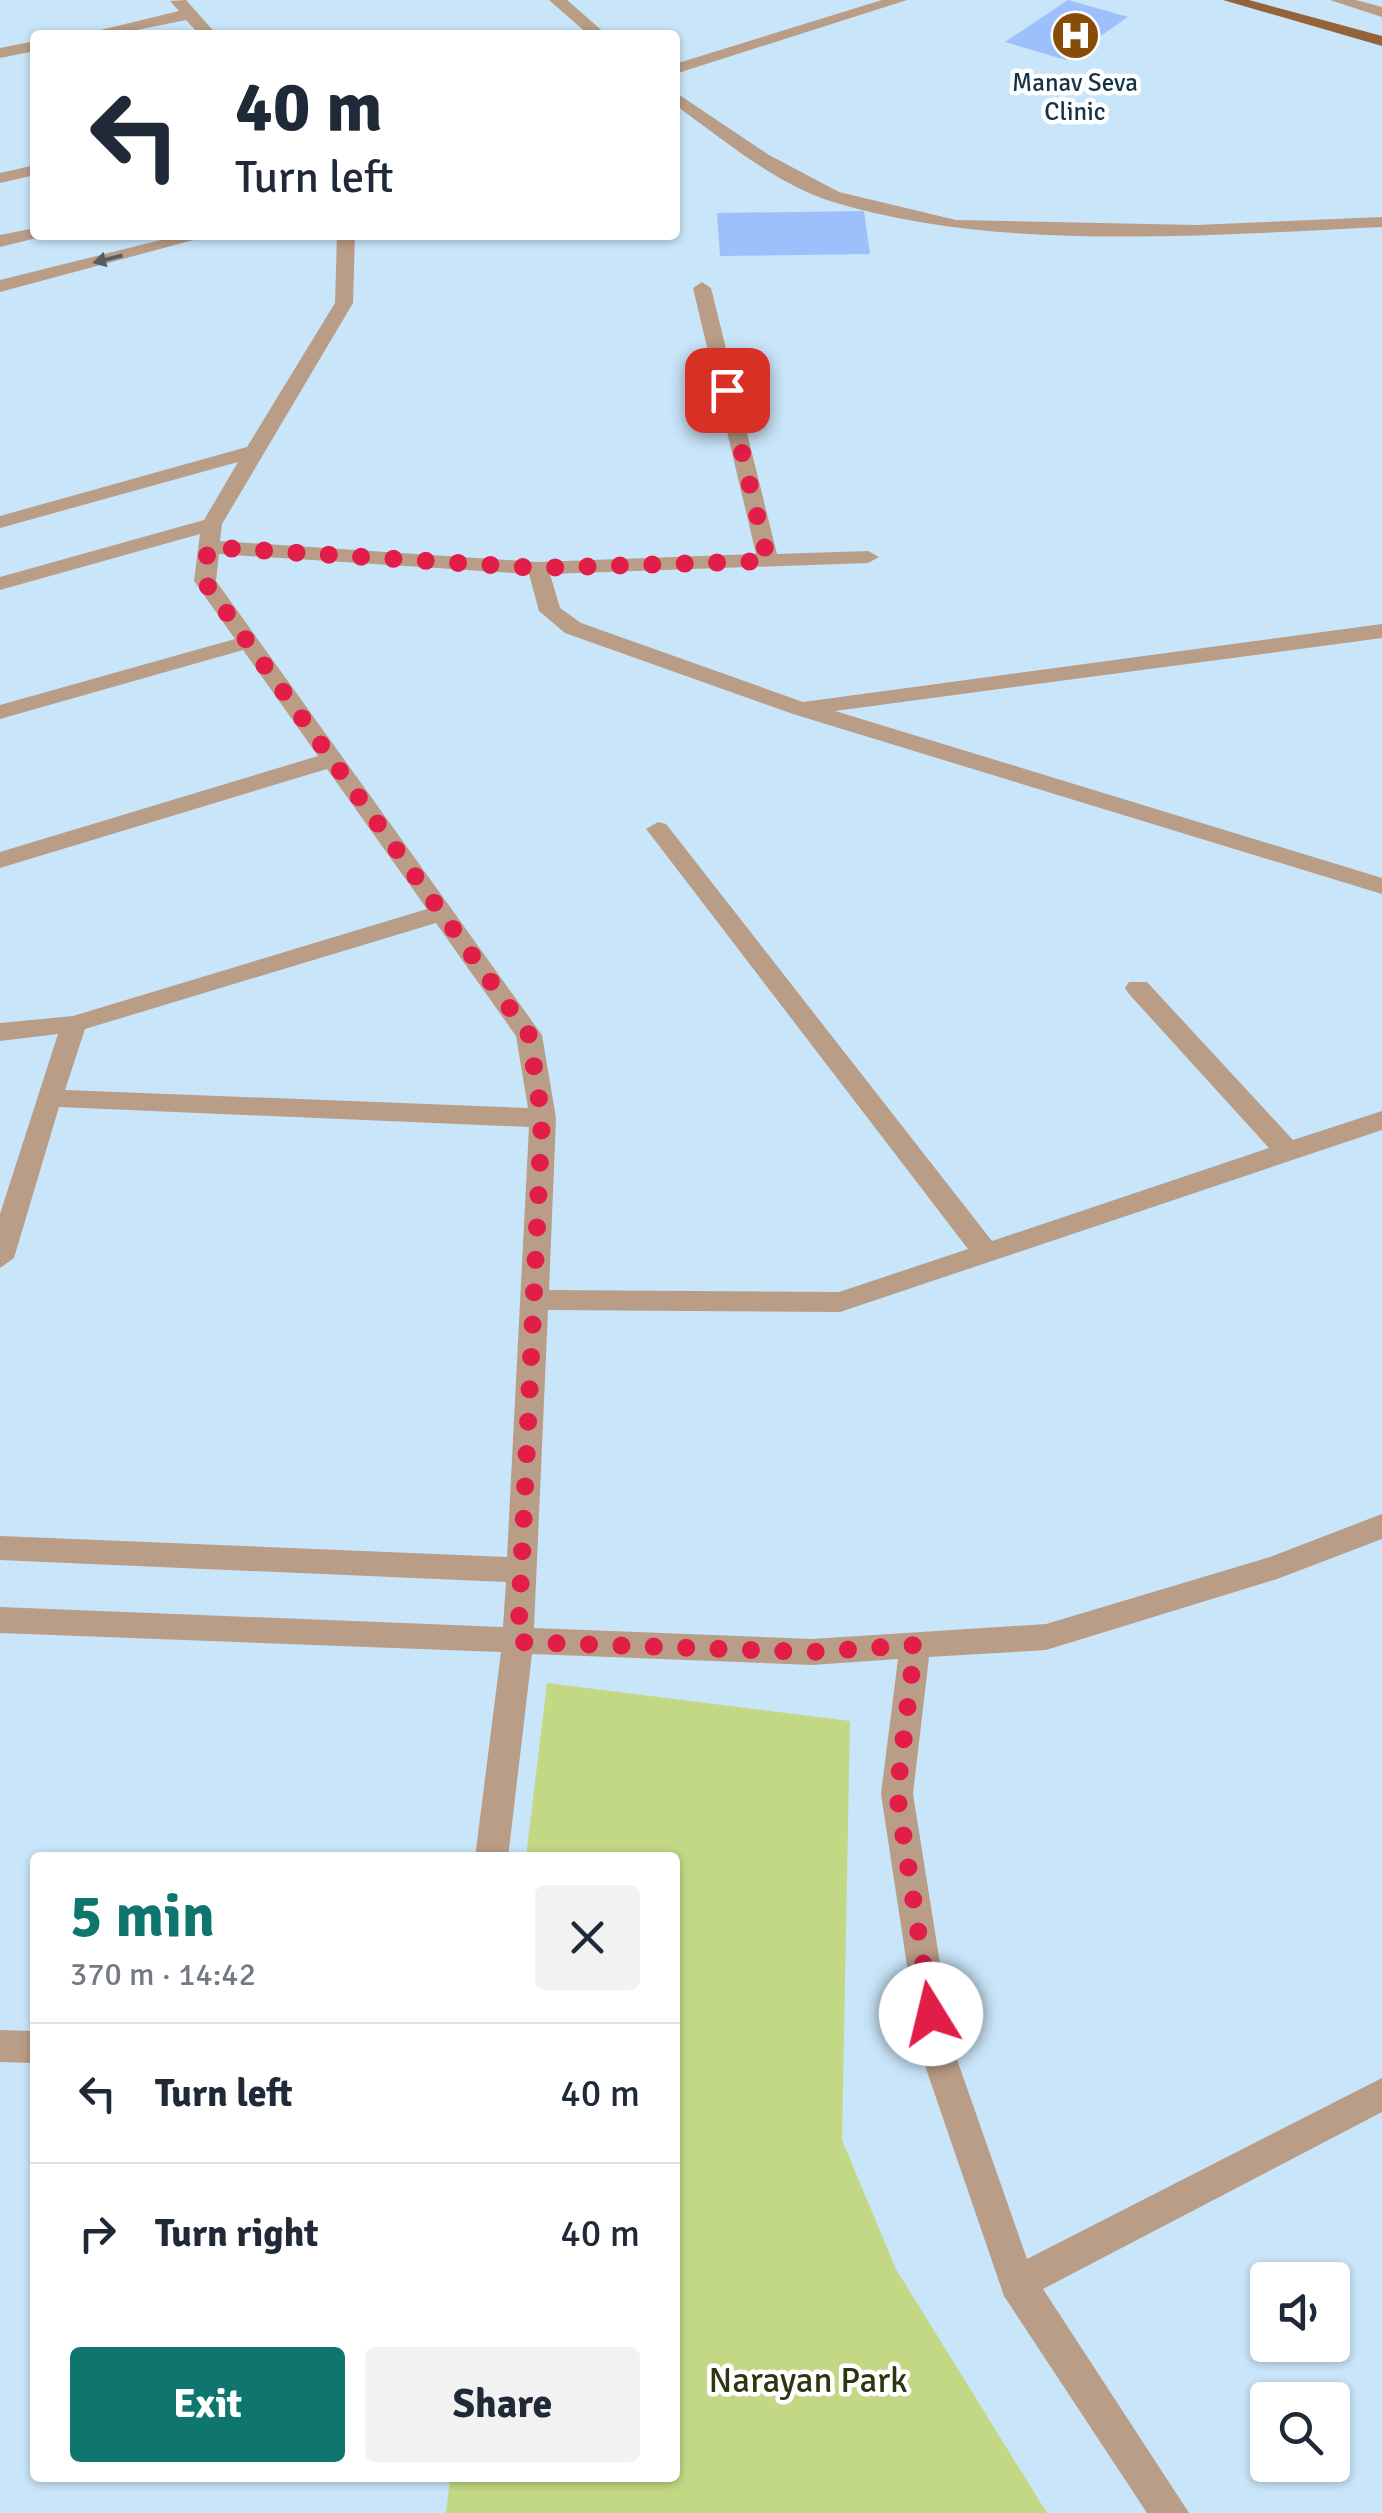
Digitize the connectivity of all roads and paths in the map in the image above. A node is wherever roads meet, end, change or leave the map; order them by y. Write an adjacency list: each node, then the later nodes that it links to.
1 (177, 0): 7 (street)
2 (557, 0): 10 (street)
3 (899, 0): 14 (street)
4 (1230, 0): 11 (main road)
5 (1338, 0): 6 (street)
6 (1382, 12)
7 (190, 14): 8 (street); 9 (street)
8 (112, 30)
9 (204, 30)
10 (593, 30)
11 (1382, 42)
12 (30, 47): 13 (street)
13 (0, 53)
14 (680, 66)
15 (680, 101): 18 (street)
16 (30, 171): 17 (street)
17 (0, 178)
18 (1382, 222)
19 (30, 233): 22 (street)
20 (182, 240): 23 (street, one-way to 23)
21 (346, 240): 25 (street)
22 (0, 241)
23 (0, 286)
24 (702, 288): 29 (street)
25 (255, 451): 26 (street); 27 (street)
26 (0, 522)
27 (210, 536): 30 (street); 31 (street); 33 (street)
28 (868, 557): 29 (street)
29 (768, 561): 30 (street)
30 (538, 568): 34 (street)
31 (0, 584)
32 (1382, 631): 34 (street)
33 (249, 642): 35 (street); 36 (street)
34 (801, 709): 39 (street)
35 (0, 712)
36 (334, 758): 38 (street); 40 (street)
37 (658, 829): 49 (street)
38 (0, 860)
39 (1382, 886)
40 (445, 912): 42 (street); 45 (street)
41 (1138, 988): 47 (street)
42 (74, 1024): 43 (street); 44 (street)
43 (0, 1032)
44 (49, 1098): 45 (street); 48 (street)
45 (542, 1118): 51 (street)
46 (1382, 1120): 47 (street)
47 (1288, 1152): 49 (street)
48 (6, 1226): 50 (street)
49 (986, 1253): 51 (street)
50 (0, 1258)
51 (534, 1300): 54 (street)
52 (1382, 1526): 57 (street)
53 (0, 1548): 54 (street)
54 (522, 1570): 56 (street)
55 (0, 1620): 56 (street)
56 (518, 1642): 57 (street); 58 (street)
57 (915, 1645): 62 (street)
58 (492, 1852)
59 (0, 2046): 60 (street)
60 (30, 2048)
61 (1382, 2094): 62 (street)
62 (1016, 2284): 63 (street)
63 (1170, 2513)

